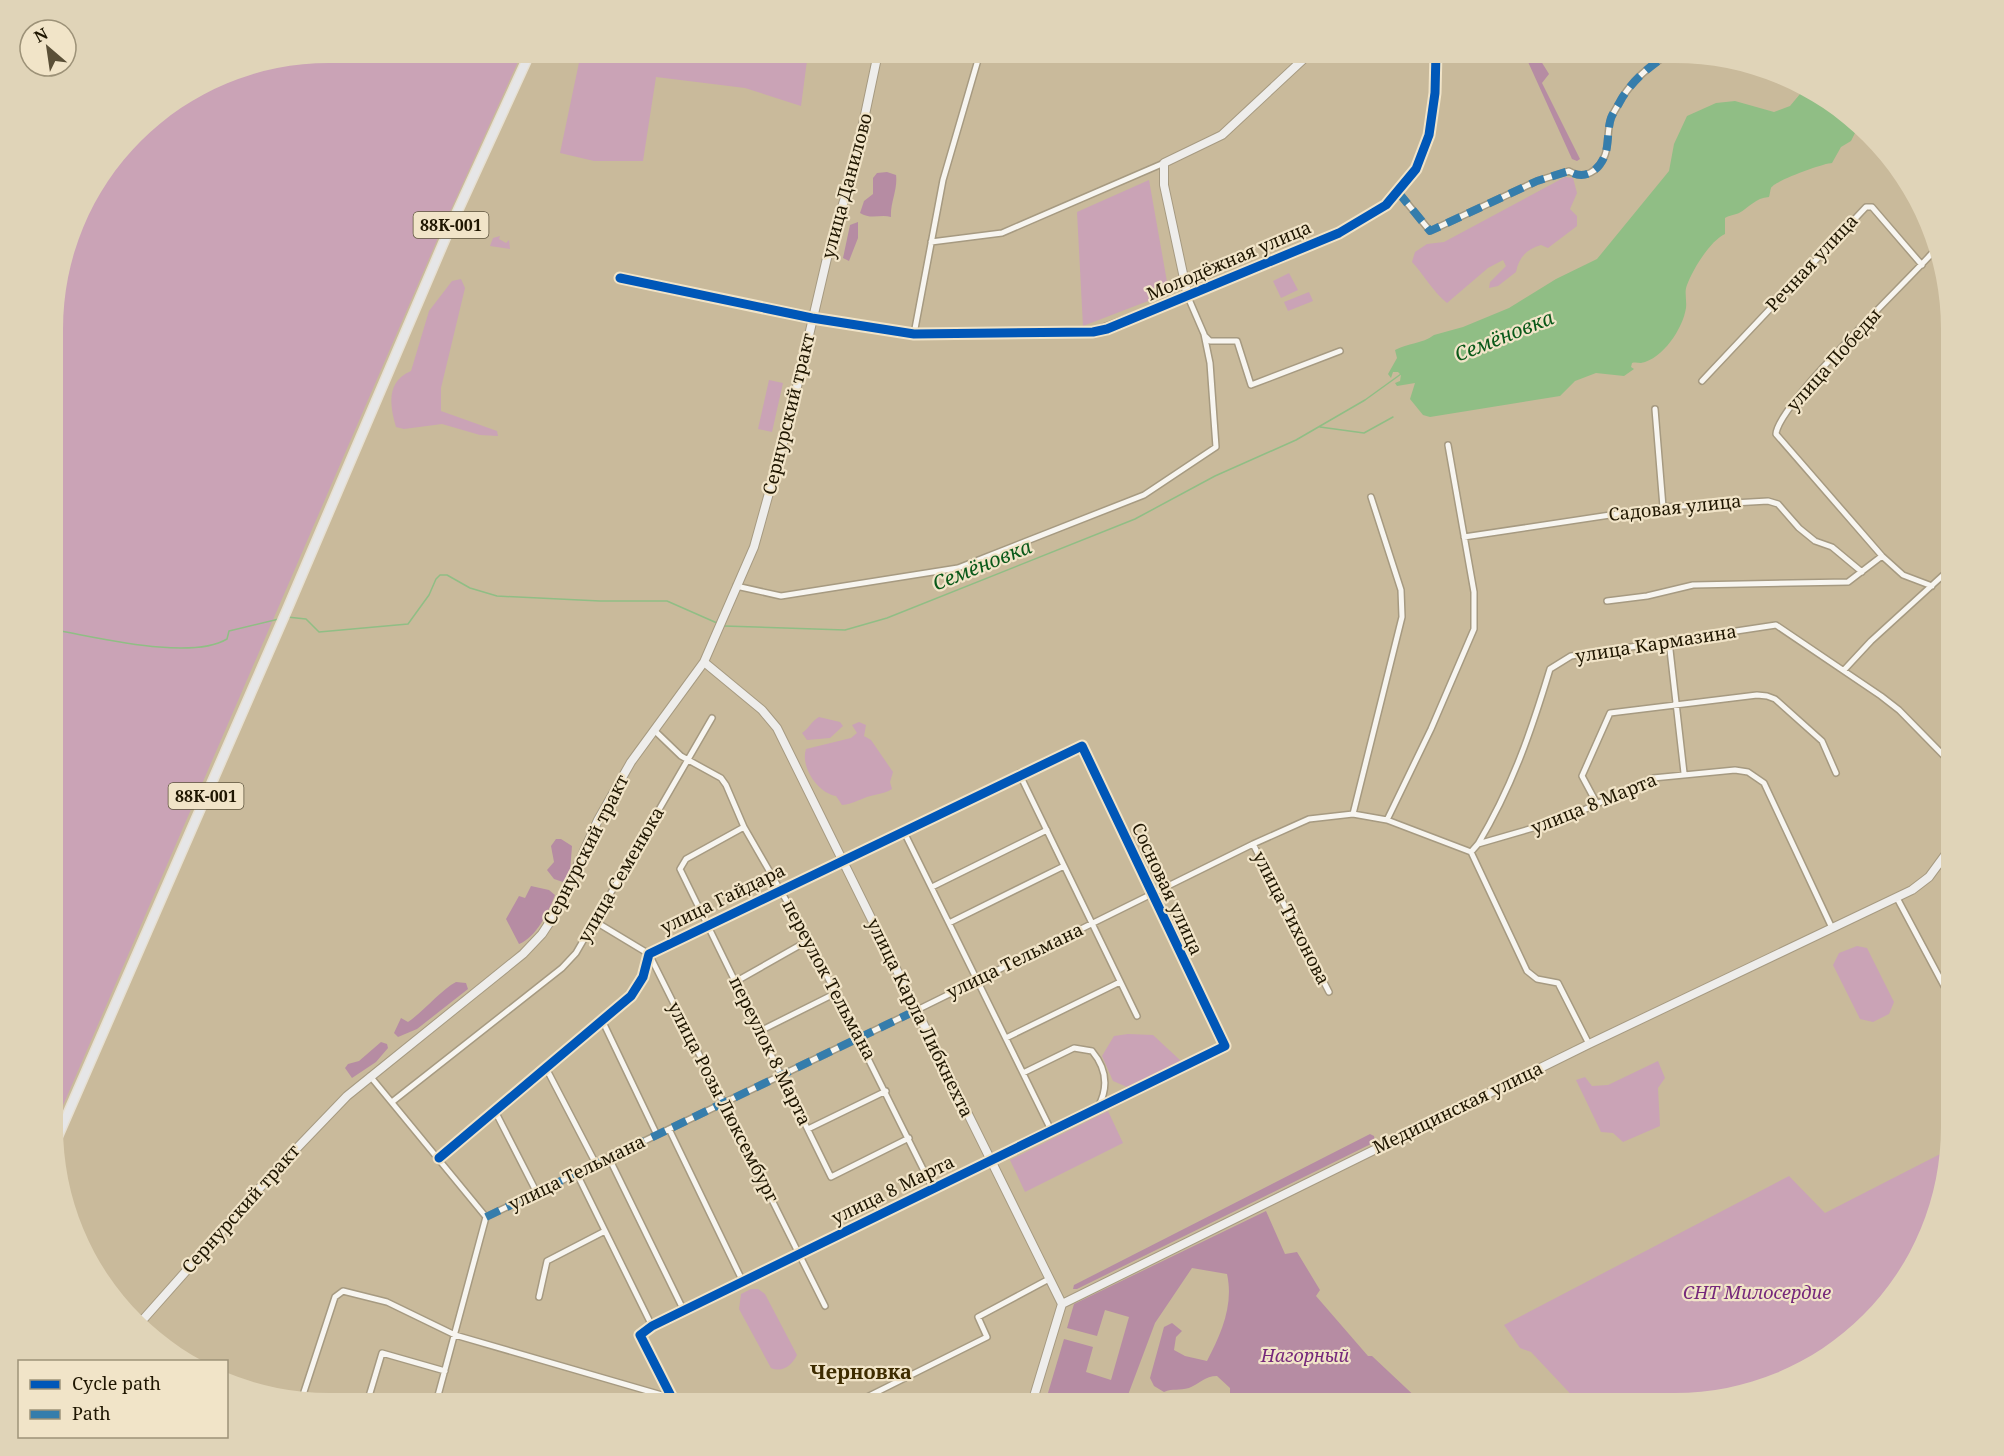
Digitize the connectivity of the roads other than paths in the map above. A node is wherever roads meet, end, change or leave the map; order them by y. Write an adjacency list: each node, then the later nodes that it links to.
1 (525, 63): 88 (main road, 88К-001)
2 (876, 63): 14 (main road, улица Данилово)
3 (977, 63): 9 (street)
4 (1299, 63): 7 (main road)
5 (1436, 63): 8 (street, Молодёжная улица)
6 (1657, 63): 8 (street)
7 (1164, 163): 9 (street); 13 (main road)
8 (1398, 192): 13 (street, Молодёжная улица)
9 (931, 242): 15 (street)
10 (1931, 255): 11 (street, улица Победы)
11 (1922, 265): 18 (street, Речная улица); 24 (street, улица Победы)
12 (620, 278): 14 (street)
13 (1188, 297): 15 (main road, Молодёжная улица); 16 (street)
14 (812, 318): 15 (main road, Молодёжная улица); 27 (main road, Сернурский тракт)
15 (914, 334)
16 (1204, 334): 17 (street); 27 (street)
17 (1340, 351)
18 (1702, 381)
19 (1655, 409): 22 (street)
20 (1448, 445): 23 (street)
21 (1371, 496): 43 (street)
22 (1663, 507): 23 (street, Садовая улица); 25 (street, Садовая улица)
23 (1464, 537): 44 (street)
24 (1882, 556): 25 (street); 28 (street, улица Победы)
25 (1862, 573): 29 (street)
26 (1941, 577): 28 (street)
27 (736, 586): 31 (main road, Сернурский тракт)
28 (1932, 586): 32 (street)
29 (1607, 601)
30 (1669, 641): 32 (street, улица Кармазина); 33 (street); 49 (street, улица Кармазина)
31 (704, 662): 35 (main road, Сернурский тракт); 51 (main road, улица Карла Либкнехта)
32 (1844, 670): 37 (street, улица Кармазина)
33 (1676, 705): 40 (street); 41 (street); 42 (street)
34 (712, 718): 38 (street, улица Семенюка)
35 (654, 730): 38 (street, переулок Тельмана); 82 (main road, Сернурский тракт)
36 (1082, 746): 39 (street, улица Гайдара); 56 (street, Сосновая улица)
37 (1941, 752)
38 (688, 759): 45 (street, переулок Тельмана); 58 (street, улица Семенюка)
39 (1019, 773): 46 (street, улица Гайдара); 47 (street)
40 (1684, 773): 42 (street, улица 8 Марта); 62 (street, улица 8 Марта)
41 (1836, 773)
42 (1598, 804): 49 (street, улица 8 Марта)
43 (1353, 814): 44 (street); 48 (street, улица Тельмана)
44 (1387, 820): 50 (street)
45 (744, 827): 55 (street, переулок Тельмана); 61 (street, переулок 8 Марта)
46 (903, 830): 51 (street, улица Гайдара); 54 (street)
47 (1047, 830): 53 (street); 54 (street)
48 (1253, 844): 56 (street, улица Тельмана); 69 (street, улица Тихонова)
49 (1478, 844): 50 (street, улица Кармазина)
50 (1471, 852): 77 (street)
51 (842, 860): 55 (street, улица Гайдара); 71 (main road, улица Карла Либкнехта)
52 (1941, 860): 57 (main road, Медицинская улица)
53 (1064, 866): 59 (street); 60 (street)
54 (932, 887): 59 (street)
55 (782, 890): 61 (street, улица Гайдара); 63 (street, переулок Тельмана)
56 (1150, 895): 60 (street, улица Тельмана); 78 (street, Сосновая улица)
57 (1897, 898): 62 (main road, Медицинская улица); 66 (street)
58 (596, 922): 64 (street); 84 (street, улица Семенюка)
59 (949, 923): 65 (street)
60 (1092, 923): 65 (street, улица Тельмана); 68 (street)
61 (708, 926): 64 (street, улица Гайдара); 67 (street, переулок 8 Марта)
62 (1832, 928): 77 (main road, Медицинская улица)
63 (809, 940): 67 (street); 70 (street, переулок Тельмана)
64 (649, 954): 73 (street, улица Гайдара); 85 (street, улица Розы Люксембург)
65 (977, 980): 71 (street, улица Тельмана); 76 (street)
66 (1941, 980)
67 (735, 982): 74 (street, переулок 8 Марта)
68 (1120, 982): 72 (street); 76 (street)
69 (1329, 992)
70 (836, 993): 74 (street); 75 (street, переулок Тельмана)
71 (916, 1010): 75 (street, улица Тельмана); 96 (main road, улица Карла Либкнехта)
72 (1137, 1016)
73 (602, 1020): 79 (street, улица Гайдара); 92 (street)
74 (760, 1031): 81 (street, переулок 8 Марта)
75 (859, 1038): 81 (street, улица Тельмана); 83 (street, переулок Тельмана)
76 (1006, 1038): 80 (street)
77 (1589, 1044): 107 (main road, Медицинская улица)
78 (1225, 1046): 86 (street, улица 8 Марта)
79 (546, 1068): 87 (street, улица Гайдара); 97 (street)
80 (1023, 1073): 86 (street); 91 (street)
81 (782, 1075): 85 (street, улица Тельмана); 90 (street, переулок 8 Марта)
82 (370, 1076): 84 (street); 110 (main road, Сернурский тракт)
83 (886, 1091): 90 (street); 93 (street, переулок Тельмана)
84 (392, 1102): 94 (street)
85 (723, 1103): 89 (street, улица Тельмана); 103 (street, улица Розы Люксембург)
86 (1098, 1107): 91 (street, улица 8 Марта)
87 (495, 1111): 94 (street, улица Гайдара); 100 (street)
88 (63, 1125)
89 (669, 1129): 92 (street, улица Тельмана); 105 (street)
90 (808, 1129): 93 (street, переулок 8 Марта)
91 (1052, 1130): 96 (street, улица 8 Марта)
92 (657, 1135): 95 (street, улица Тельмана)
93 (909, 1138): 99 (street, переулок Тельмана)
94 (438, 1158): 101 (street)
95 (609, 1158): 97 (street, улица Тельмана); 109 (street)
96 (991, 1160): 99 (street, улица 8 Марта); 104 (main road, улица Карла Либкнехта)
97 (596, 1164): 98 (street, улица Тельмана)
98 (577, 1174): 100 (street, улица Тельмана); 102 (street)
99 (933, 1189): 103 (street, улица 8 Марта)
100 (537, 1193): 101 (street, улица Тельмана)
101 (486, 1217): 112 (street)
102 (605, 1231): 106 (street); 111 (street)
103 (799, 1254): 105 (street, улица 8 Марта); 108 (street, улица Розы Люксембург)
104 (1049, 1279): 107 (main road, улица Карла Либкнехта); 119 (street)
105 (743, 1282): 109 (street, улица 8 Марта)
106 (539, 1297)
107 (1062, 1304): 120 (main road)
108 (825, 1306)
109 (684, 1311): 111 (street, улица 8 Марта)
110 (143, 1317)
111 (652, 1326): 118 (street)
112 (455, 1335): 113 (street); 114 (street); 117 (street)
113 (445, 1371): 115 (street); 116 (street)
114 (304, 1392)
115 (370, 1393)
116 (439, 1393)
117 (655, 1393)
118 (669, 1393)
119 (875, 1393)
120 (1035, 1393)

